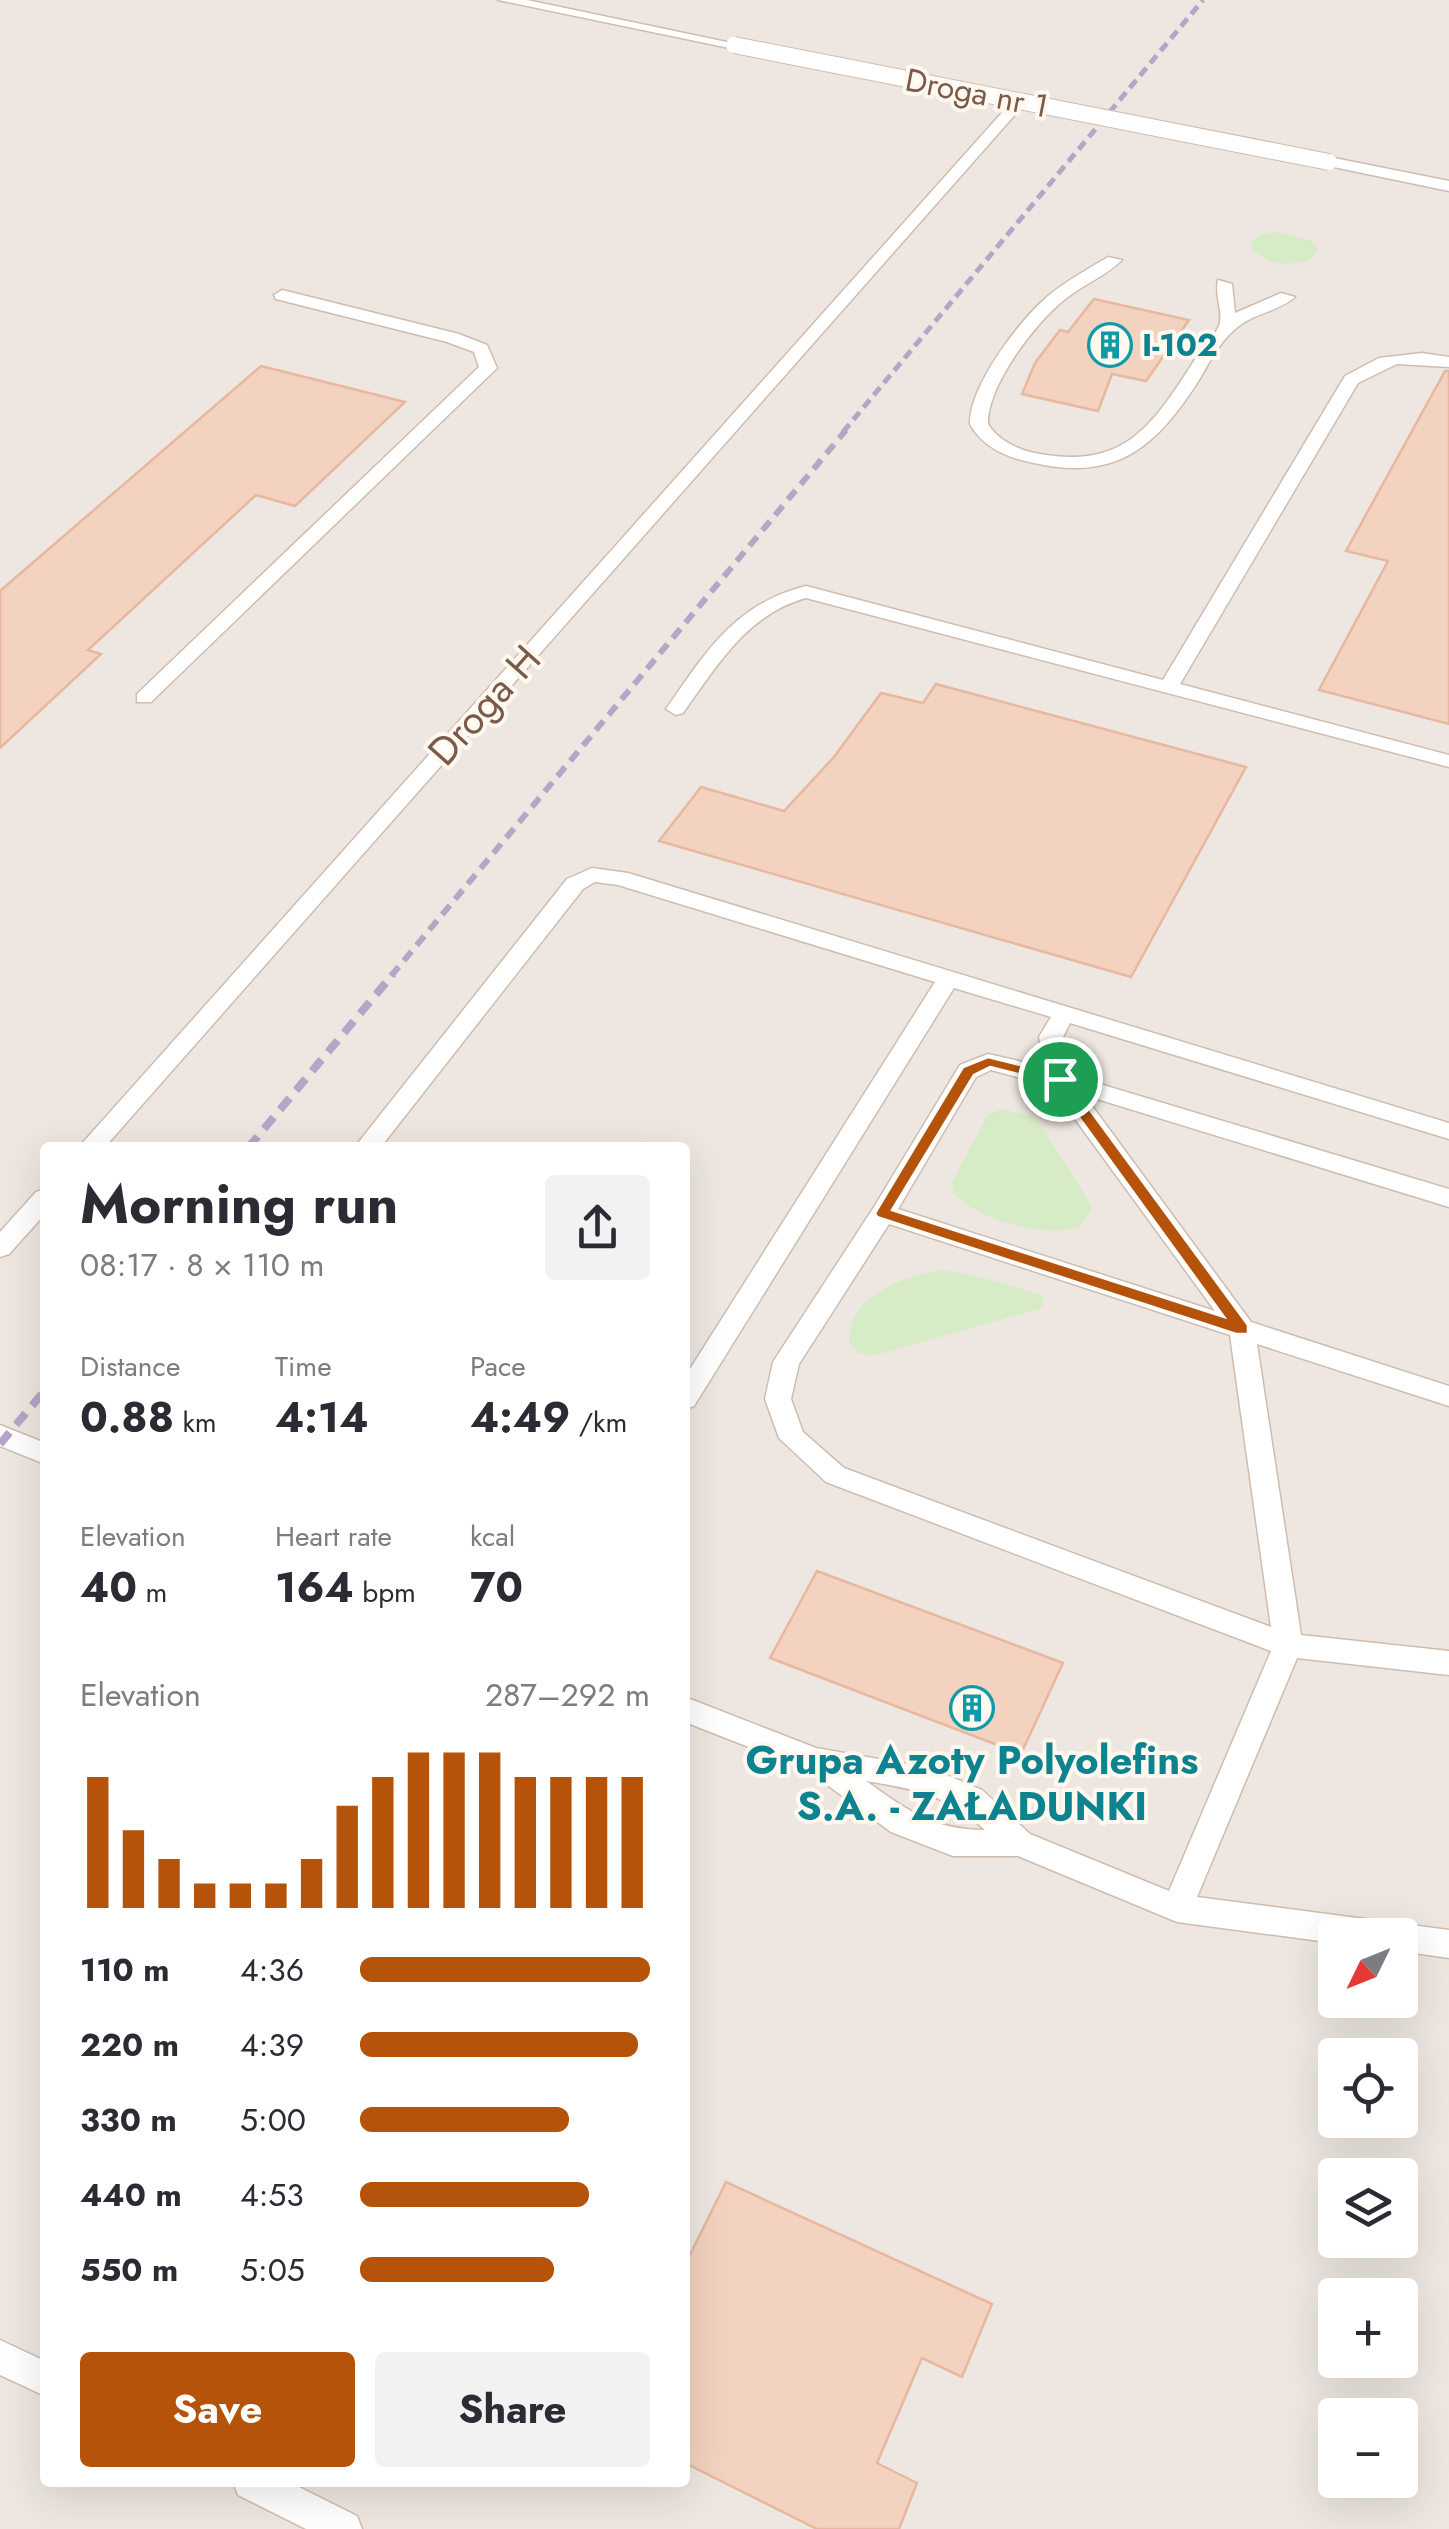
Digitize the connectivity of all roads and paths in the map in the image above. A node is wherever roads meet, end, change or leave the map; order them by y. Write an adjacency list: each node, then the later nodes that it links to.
1 (505, 0): 2 (lane, Droga nr 1, bridge)
2 (1020, 101): 3 (lane, Droga nr 1, bridge); 18 (lane, Droga H)
3 (1449, 186)
4 (1114, 260): 8 (lane)
5 (1224, 284): 8 (lane)
6 (282, 296): 11 (lane)
7 (1287, 297): 8 (lane)
8 (1228, 325)
9 (1449, 362): 10 (lane)
10 (1168, 688): 12 (lane); 13 (lane)
11 (144, 698)
12 (676, 708)
13 (1449, 760)
14 (948, 979): 15 (lane); 19 (lane); 25 (lane)
15 (1064, 1014): 16 (lane); 17 (lane)
16 (1060, 1079): 20 (lane); 22 (lane); 24 (lane)
17 (1449, 1131)
18 (95, 1142)
19 (371, 1142)
20 (1449, 1198)
21 (40, 1204): 23 (lane)
22 (883, 1213): 24 (lane); 29 (lane)
23 (0, 1248)
24 (1242, 1330): 26 (lane); 29 (lane)
25 (690, 1391)
26 (1449, 1396)
27 (0, 1435): 28 (lane)
28 (40, 1452)
29 (1288, 1645): 30 (lane); 34 (lane)
30 (1449, 1663)
31 (690, 1711): 32 (lane)
32 (814, 1760): 33 (lane); 33 (lane)
33 (1019, 1843): 34 (lane)
34 (1176, 1908): 35 (lane)
35 (1318, 1927)
36 (1418, 1940): 37 (lane)
37 (1449, 1944)
38 (0, 2356): 39 (lane)
39 (40, 2376)
40 (262, 2487): 41 (lane)
41 (344, 2529)

